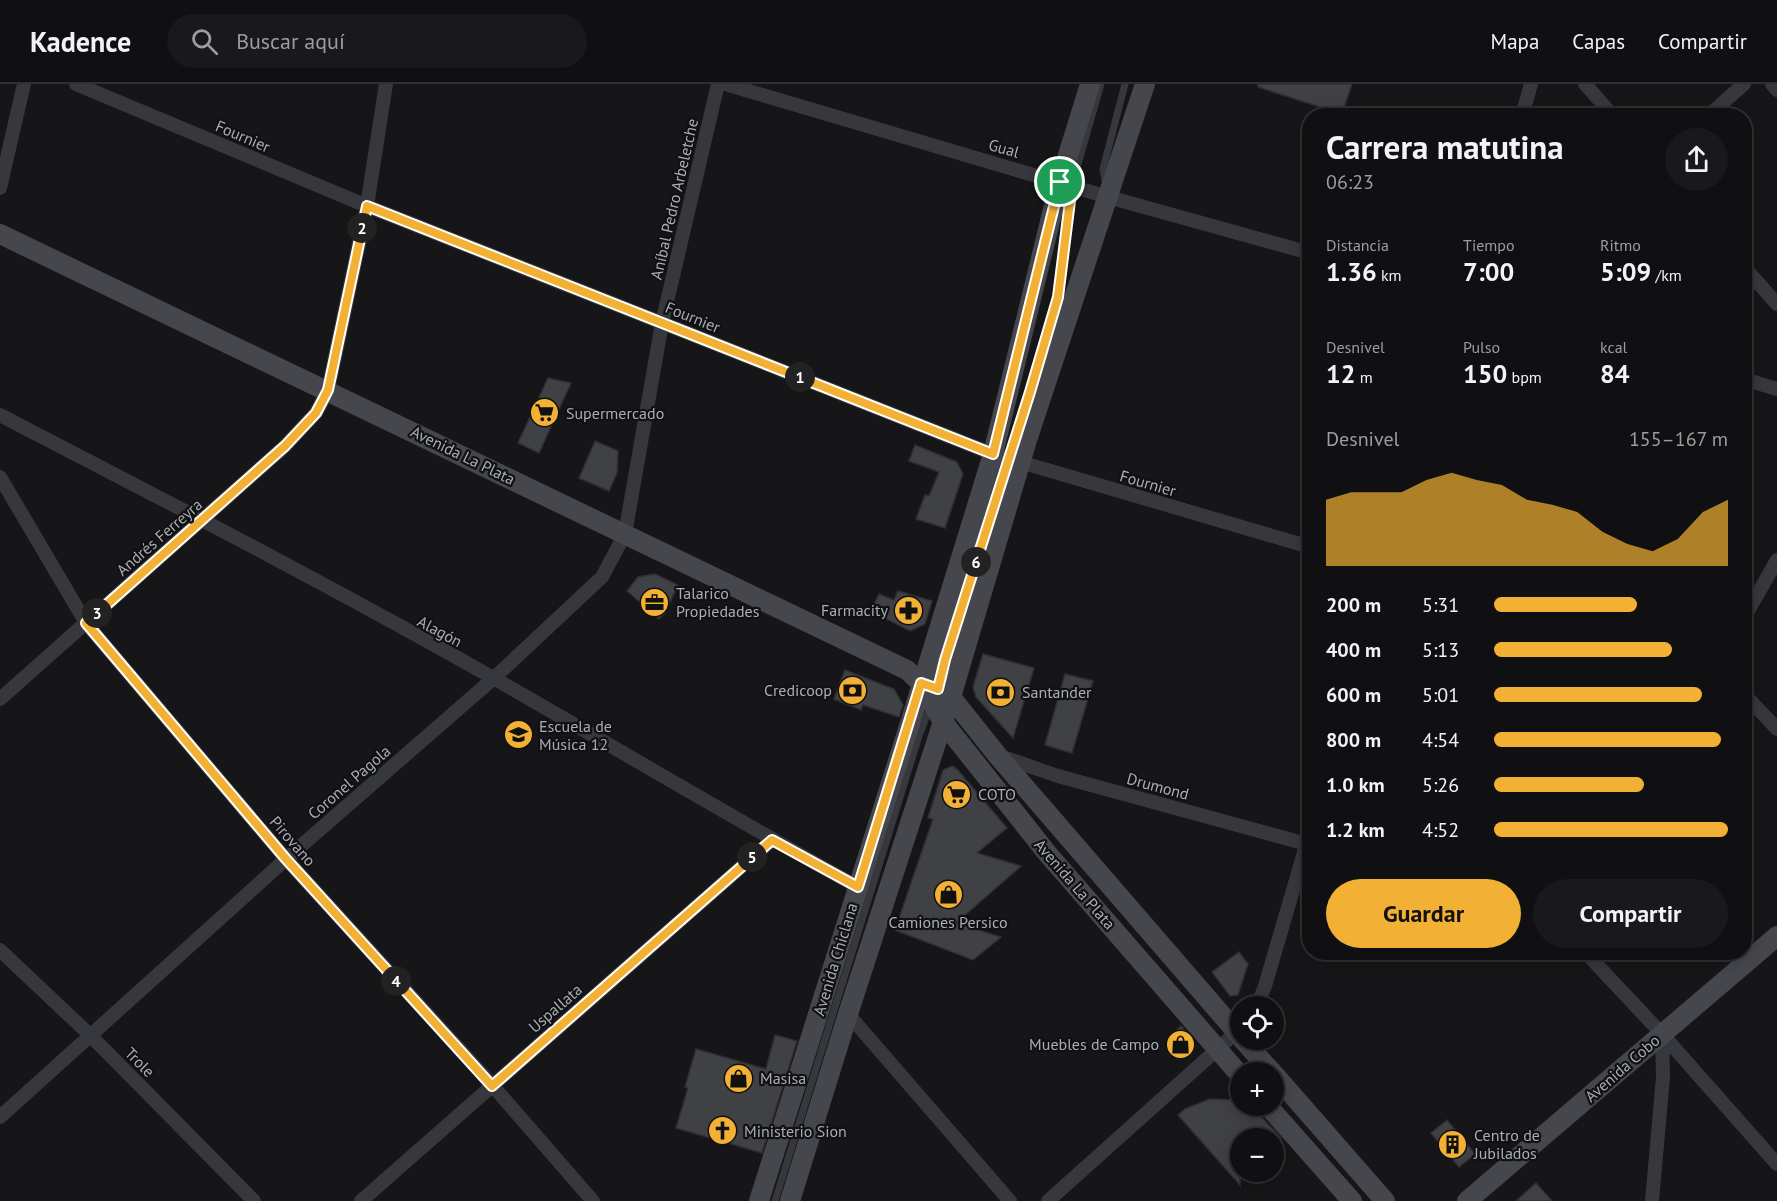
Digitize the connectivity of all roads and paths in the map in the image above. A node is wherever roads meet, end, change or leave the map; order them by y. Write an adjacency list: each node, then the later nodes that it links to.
1 (24, 84): 19 (street)
2 (76, 84): 21 (street, Fournier)
3 (386, 84): 21 (street, Andrés Ferreyra)
4 (718, 84): 26 (street, Aníbal Pedro Arbeletche)
5 (725, 84): 18 (street, Gual)
6 (1090, 84): 18 (main road)
7 (1101, 84): 18 (lane)
8 (1125, 84): 20 (lane)
9 (1145, 84): 20 (main road)
10 (1531, 84): 15 (street)
11 (1585, 84): 16 (street)
12 (1744, 84): 17 (street)
13 (1772, 84): 14 (street)
14 (1777, 90)
15 (1524, 108)
16 (1605, 108)
17 (1717, 108)
18 (1066, 183): 20 (street, Gual); 31 (main road)
19 (0, 188)
20 (1108, 196): 23 (street, Gual); 31 (main road)
21 (367, 206): 26 (street, Fournier); 29 (street, Andrés Ferreyra)
22 (0, 234): 29 (main road, Avenida La Plata)
23 (1302, 251)
24 (1752, 276): 25 (street)
25 (1777, 304)
26 (662, 322): 31 (street, Fournier); 34 (street, Aníbal Pedro Arbeletche)
27 (1752, 381): 28 (street)
28 (1777, 388)
29 (328, 390): 33 (street, Andrés Ferreyra); 34 (main road, Avenida La Plata)
30 (0, 415): 33 (street, Alagón)
31 (1007, 459): 35 (street, Fournier); 40 (main road); 40 (main road)
32 (0, 477): 38 (street, Pirovano)
33 (203, 521): 38 (street, Andrés Ferreyra); 39 (street, Alagón)
34 (625, 534): 39 (street, Coronel Pagola); 40 (main road, Avenida La Plata)
35 (1302, 545)
36 (1777, 560): 37 (street)
37 (1752, 604)
38 (86, 623): 41 (street, Andrés Ferreyra); 48 (street, Pirovano)
39 (494, 678): 47 (street, Alagón); 48 (street, Coronel Pagola)
40 (935, 693): 43 (main road, Avenida Chiclana); 45 (main road, Avenida La Plata); 50 (main road, Avenida Chiclana); 75 (lane)
41 (0, 699)
42 (1752, 702): 44 (street)
43 (943, 722): 57 (main road, Avenida Chiclana); 62 (main road, Avenida La Plata)
44 (1777, 729)
45 (998, 756): 46 (street, Drumond); 58 (main road, Avenida La Plata)
46 (1302, 838)
47 (772, 840): 50 (street, Alagón); 66 (street, Uspallata)
48 (286, 859): 60 (street, Coronel Pagola); 66 (street, Pirovano)
49 (1302, 860): 56 (street)
50 (858, 887): 74 (main road, Avenida Chiclana)
51 (1777, 936): 53 (main road, Avenida Cobo)
52 (0, 950): 60 (street, Trole)
53 (1752, 957)
54 (1593, 960): 59 (street)
55 (1749, 960): 59 (main road, Avenida Cobo)
56 (1261, 996)
57 (848, 1014): 76 (main road, Avenida Chiclana); 77 (street)
58 (1230, 1023)
59 (1662, 1034): 70 (street); 81 (main road, Avenida Cobo); 82 (street)
60 (91, 1036): 69 (street, Coronel Pagola); 71 (street, Trole)
61 (1230, 1041): 62 (street)
62 (1218, 1049): 65 (main road, Avenida La Plata); 78 (street)
63 (1254, 1050): 64 (main road, Avenida La Plata)
64 (1264, 1062)
65 (1230, 1063)
66 (492, 1086): 72 (street, Uspallata); 73 (street, Pirovano)
67 (1284, 1086): 80 (main road, Avenida La Plata)
68 (1277, 1116): 79 (main road)
69 (0, 1117)
70 (1777, 1164)
71 (254, 1201)
72 (361, 1201)
73 (593, 1201)
74 (759, 1201)
75 (775, 1201)
76 (790, 1201)
77 (1010, 1201)
78 (1048, 1201)
79 (1352, 1201)
80 (1385, 1201)
81 (1467, 1201)
82 (1652, 1201)

